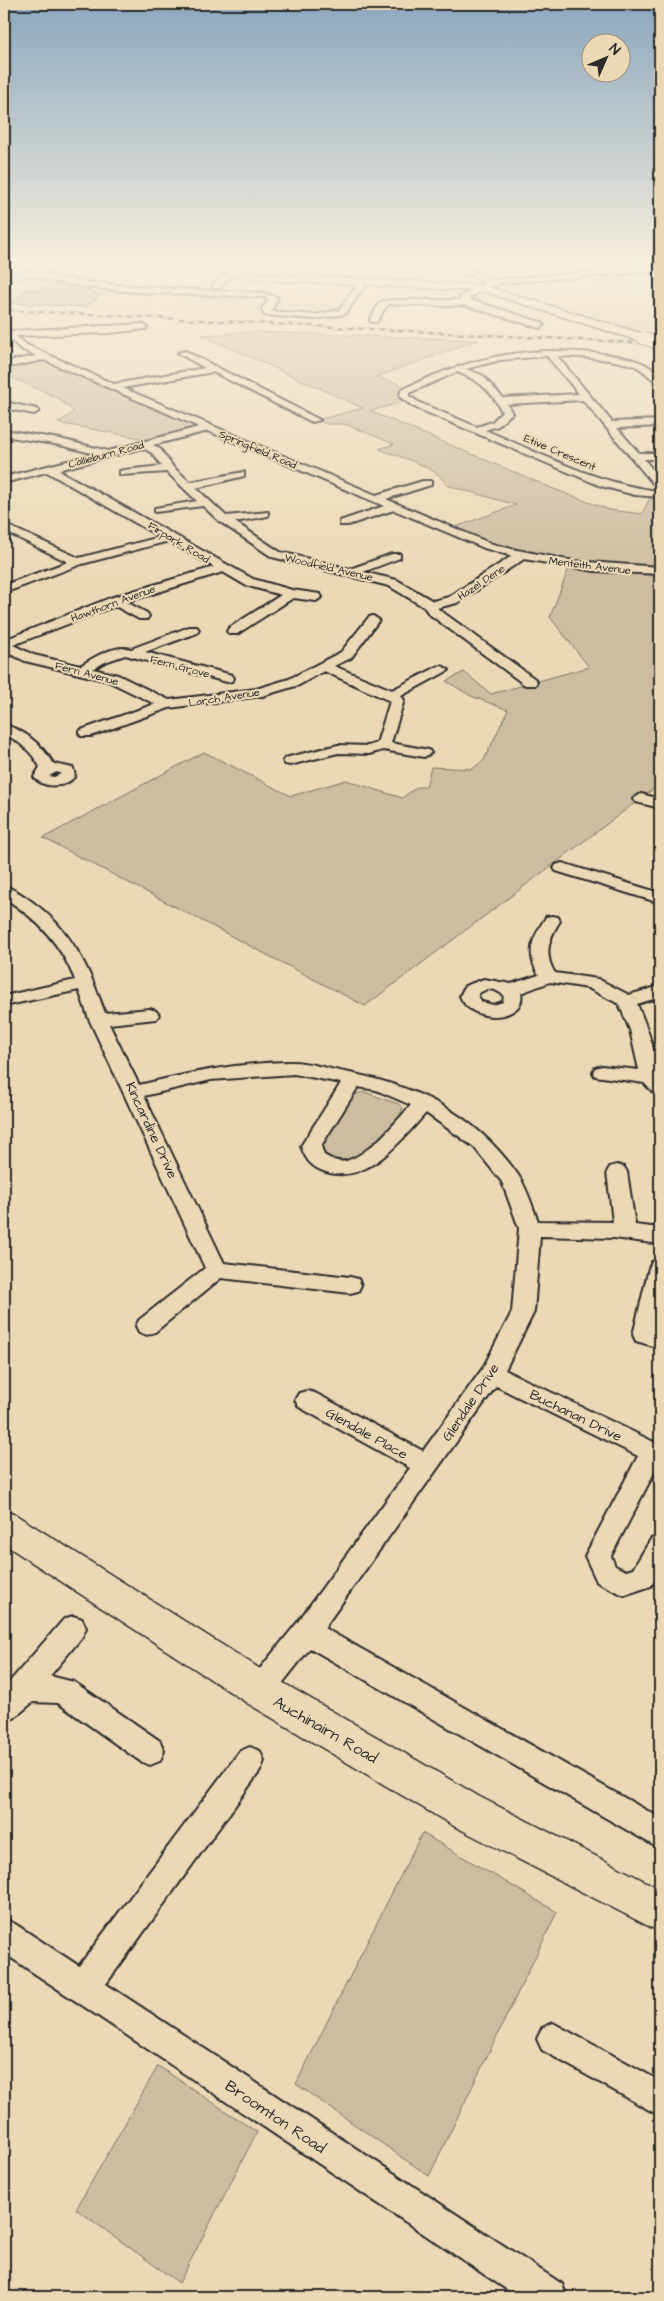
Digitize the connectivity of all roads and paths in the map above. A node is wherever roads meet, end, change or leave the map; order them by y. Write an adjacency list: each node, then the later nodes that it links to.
1 (74, 369): 10 (street, Springfield Road)
2 (168, 369): 8 (street)
3 (207, 369): 8 (street)
4 (217, 369): 15 (street)
5 (562, 369): 11 (street)
6 (648, 369): 9 (street, Etive Crescent)
7 (458, 370): 12 (street); 19 (street, Etive Crescent)
8 (180, 375): 10 (street)
9 (660, 381)
10 (115, 387): 18 (street, Springfield Road)
11 (584, 396): 12 (street); 17 (street)
12 (501, 402): 19 (street)
13 (4, 405): 14 (street)
14 (34, 410)
15 (315, 420)
16 (660, 422): 17 (street)
17 (610, 425): 23 (street)
18 (208, 428): 21 (street, Callieburn Road); 34 (street, Springfield Road)
19 (476, 430): 33 (street, Etive Crescent)
20 (4, 434): 22 (street)
21 (143, 444): 22 (street, Callieburn Road); 26 (street, Woodfield Avenue)
22 (109, 454): 25 (street, Callieburn Road)
23 (637, 456): 24 (street); 31 (street)
24 (660, 456)
25 (49, 468): 29 (street, Callieburn Road); 42 (street, Firpark Road)
26 (168, 469): 27 (street); 32 (street, Woodfield Avenue)
27 (124, 473)
28 (240, 474): 32 (street)
29 (4, 480)
30 (427, 483): 34 (street)
31 (660, 485)
32 (187, 486): 35 (street, Woodfield Avenue)
33 (660, 494)
34 (374, 499): 36 (street, Springfield Road)
35 (204, 503): 37 (street); 39 (street, Woodfield Avenue)
36 (392, 507): 40 (street); 44 (street, Springfield Road)
37 (159, 510)
38 (264, 514): 39 (street)
39 (223, 519): 47 (street, Woodfield Avenue)
40 (344, 523)
41 (7, 530): 45 (street)
42 (172, 537): 45 (street); 46 (street, Firpark Road)
43 (396, 556): 47 (street)
44 (520, 556): 48 (street, Menteith Avenue); 53 (street, Hazel Dene)
45 (78, 562): 49 (street)
46 (224, 568): 50 (street, Firpark Road); 52 (street, Hawthorn Avenue)
47 (353, 572): 53 (street, Woodfield Avenue)
48 (660, 572)
49 (4, 589)
50 (291, 594): 51 (street, Firpark Road); 57 (street)
51 (316, 597)
52 (114, 601): 54 (street); 58 (street, Hawthorn Avenue)
53 (434, 604): 64 (street, Woodfield Avenue)
54 (143, 616)
55 (373, 620): 60 (street, Larch Avenue)
56 (192, 630): 59 (street, Fern Grove)
57 (233, 631)
58 (4, 645): 62 (street, Fern Avenue)
59 (132, 653): 62 (street, Fern Grove); 63 (street, Fern Grove)
60 (325, 667): 65 (street); 66 (street, Larch Avenue)
61 (442, 670): 65 (street)
62 (81, 671): 66 (street, Fern Avenue)
63 (227, 678)
64 (530, 682)
65 (392, 695): 69 (street)
66 (168, 704): 68 (street, Larch Avenue)
67 (4, 728): 72 (street)
68 (86, 733)
69 (383, 746): 70 (street); 71 (street)
70 (424, 753)
71 (290, 761)
72 (49, 769)
73 (641, 799): 74 (street)
74 (660, 804)
75 (562, 868): 77 (street)
76 (4, 891): 80 (street, Kincardine Drive)
77 (660, 898)
78 (552, 921): 79 (street)
79 (549, 977): 81 (street); 84 (street)
80 (86, 983): 83 (street); 86 (street, Kincardine Drive)
81 (510, 991)
82 (660, 991): 84 (street)
83 (4, 1001)
84 (627, 1001): 89 (street)
85 (150, 1015): 86 (street)
86 (98, 1019): 90 (street, Kincardine Drive)
87 (602, 1072): 89 (street)
88 (354, 1078): 90 (street, Glendale Drive); 91 (street, Glendale Drive); 91 (street)
89 (655, 1083)
90 (134, 1092): 97 (street, Kincardine Drive)
91 (424, 1103): 93 (street, Glendale Drive)
92 (617, 1172): 94 (street)
93 (530, 1228): 94 (street); 101 (street, Glendale Drive)
94 (625, 1231): 95 (street)
95 (660, 1236)
96 (660, 1268): 100 (street)
97 (217, 1270): 98 (street); 99 (street)
98 (350, 1285)
99 (148, 1326)
100 (660, 1339)
101 (492, 1374): 103 (street, Buchanan Drive); 104 (street, Glendale Drive)
102 (307, 1400): 104 (street, Glendale Place)
103 (656, 1454): 106 (street)
104 (426, 1465): 108 (street, Glendale Drive)
105 (4, 1526): 109 (street, Auchinairn Road)
106 (660, 1547)
107 (72, 1628): 110 (street)
108 (306, 1632): 109 (street, Glendale Drive); 113 (street)
109 (260, 1690): 114 (street, Auchinairn Road)
110 (8, 1705): 111 (street)
111 (150, 1751)
112 (250, 1761): 116 (street)
113 (660, 1834)
114 (660, 1911)
115 (4, 1935): 116 (street, Broomton Road)
116 (83, 1988): 119 (street, Broomton Road)
117 (553, 2039): 118 (street)
118 (660, 2099)
119 (549, 2297)

